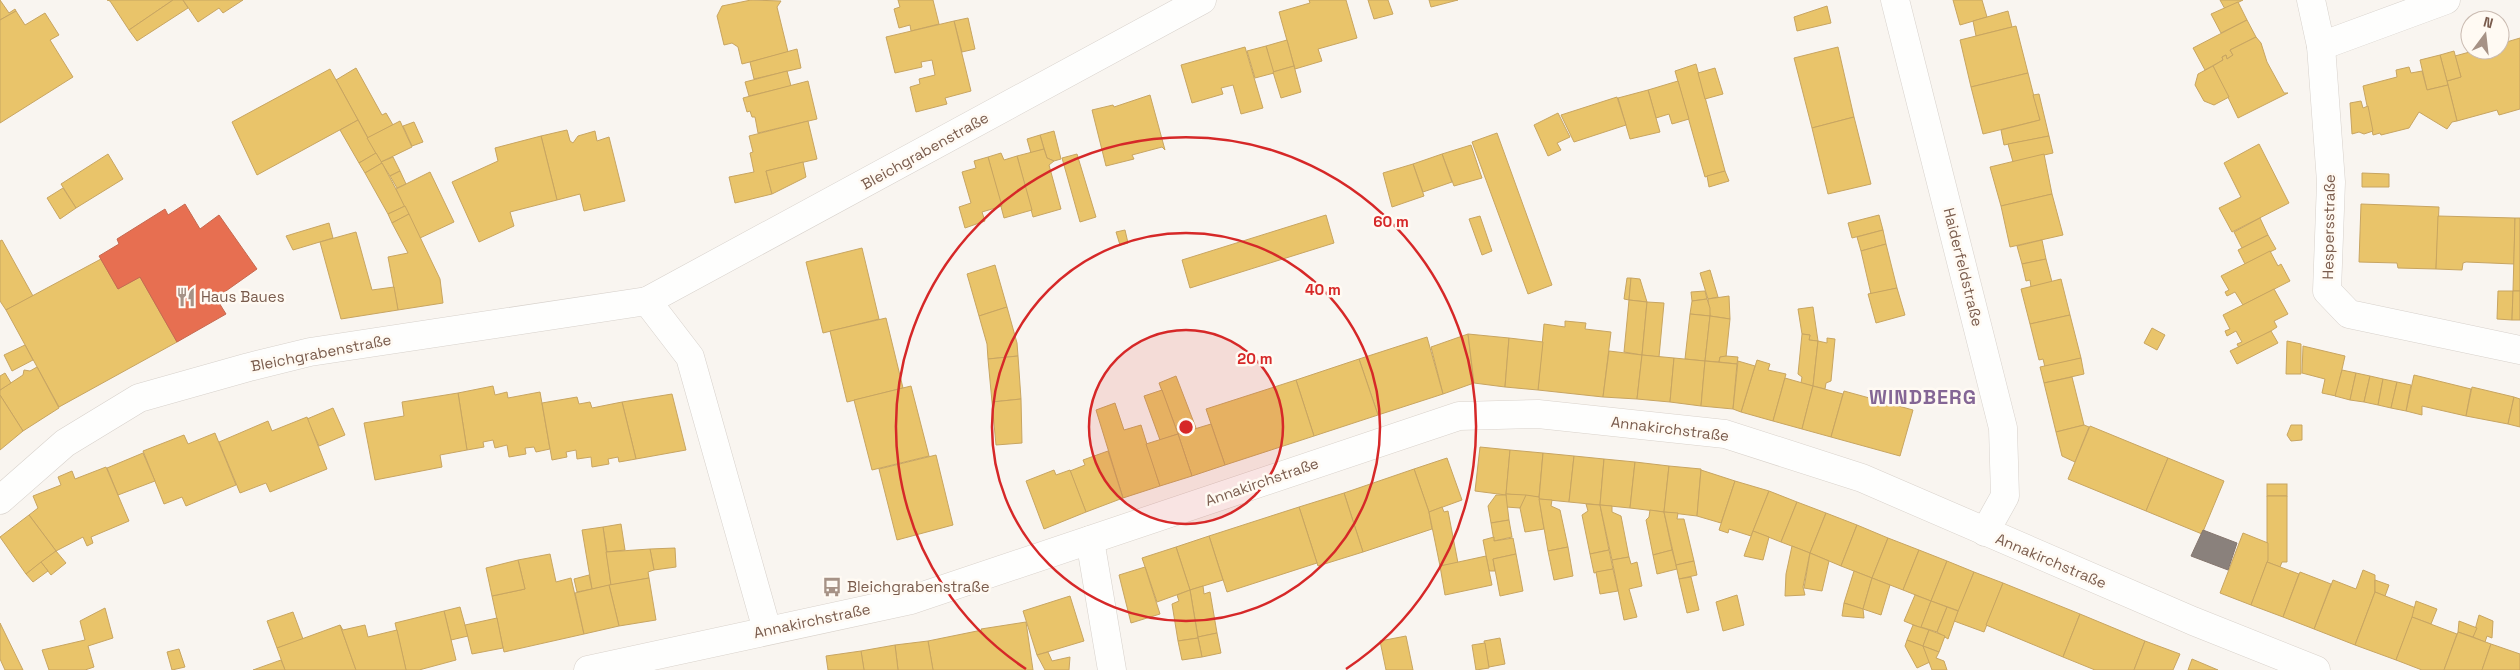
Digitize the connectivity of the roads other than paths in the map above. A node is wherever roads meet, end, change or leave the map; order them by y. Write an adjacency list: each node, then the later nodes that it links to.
1 (1202, 0): 6 (street, Bleichgrabenstraße)
2 (1895, 0): 9 (street, Haiderfeldstraße)
3 (2312, 0): 5 (street, Hespersstraße)
4 (2446, 0): 5 (street)
5 (2321, 46): 7 (street, Hespersstraße)
6 (647, 301): 8 (street, Bleichgrabenstraße); 11 (street)
7 (2520, 350)
8 (0, 500)
9 (1985, 532): 10 (street, Annakirchstraße); 14 (street, Annakirchstraße)
10 (1090, 540): 11 (street, Annakirchstraße); 13 (street)
11 (767, 630): 12 (street, Annakirchstraße)
12 (588, 670)
13 (1112, 670)
14 (2316, 670)

